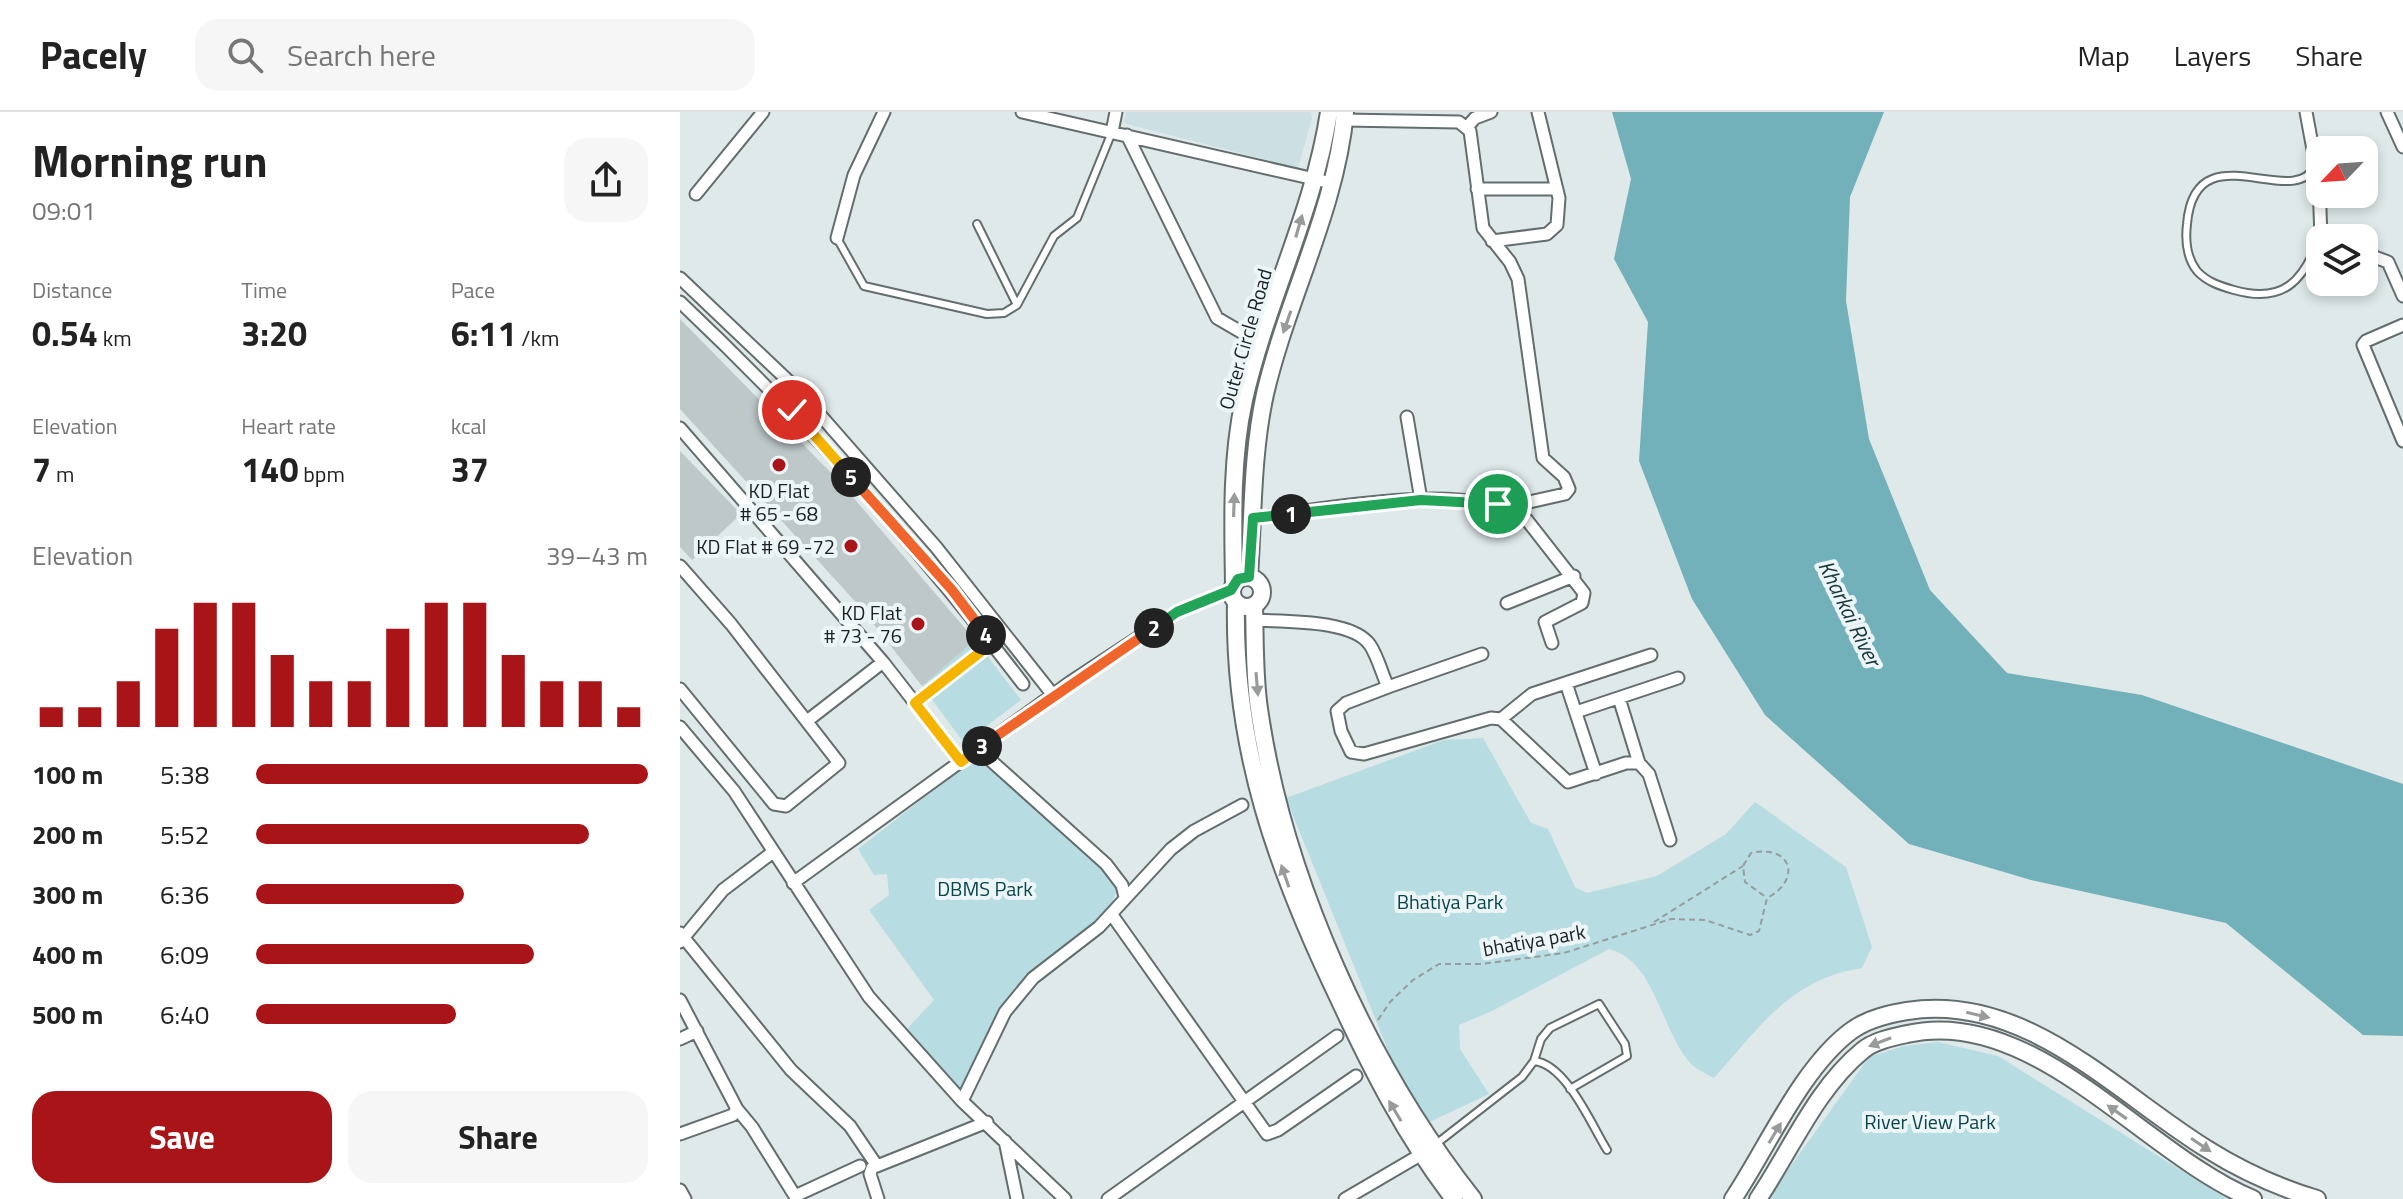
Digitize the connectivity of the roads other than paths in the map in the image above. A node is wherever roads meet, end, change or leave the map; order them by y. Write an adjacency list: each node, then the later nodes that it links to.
1 (763, 112): 21 (street)
2 (884, 112): 23 (street)
3 (1022, 112): 12 (street)
4 (1116, 112): 12 (street)
5 (1329, 112): 17 (main road, Outer Circle Road)
6 (1491, 112): 11 (street)
7 (1538, 112): 20 (street)
8 (2306, 112): 14 (street)
9 (2387, 112): 15 (street)
10 (1344, 116): 11 (street); 18 (main road, Outer Circle Road)
11 (1468, 126): 19 (street)
12 (1112, 132): 13 (street); 30 (lane)
13 (1127, 135): 17 (street); 32 (street)
14 (2311, 136)
15 (2403, 147)
16 (2306, 176): 26 (lane)
17 (1313, 178): 18 (street); 32 (main road, Outer Circle Road, one-way to 17)
18 (1332, 183): 38 (main road, Outer Circle Road, one-way to 38)
19 (1477, 189): 20 (street); 24 (street)
20 (1557, 189): 24 (street)
21 (696, 194)
22 (977, 224): 30 (lane)
23 (837, 238): 30 (lane)
24 (1492, 241): 37 (street)
25 (2378, 258): 28 (street)
26 (2306, 270)
27 (680, 278): 54 (street)
28 (2403, 296)
29 (680, 302): 44 (street)
30 (1017, 305)
31 (2403, 325): 35 (street)
32 (1260, 343): 41 (main road, Outer Circle Road, one-way to 32)
33 (1407, 417): 36 (street)
34 (680, 428): 48 (street)
35 (2403, 441)
36 (1421, 500): 37 (street); 38 (street)
37 (1507, 507): 40 (street)
38 (1253, 518): 41 (main road, Outer Circle Road)
39 (680, 566): 59 (street)
40 (1574, 576): 42 (street); 45 (street)
41 (1238, 588): 43 (main road); 43 (main road); 54 (street); 85 (main road, one-way to 41)
42 (1507, 603)
43 (1254, 613): 52 (street); 85 (main road, one-way to 85)
44 (992, 643): 51 (street); 56 (street)
45 (1552, 643)
46 (1482, 654): 52 (street)
47 (1651, 655): 50 (street)
48 (883, 662): 56 (street); 59 (street)
49 (1678, 678): 55 (street)
50 (1566, 683): 57 (street); 58 (street)
51 (1023, 684)
52 (1388, 687): 58 (street)
53 (680, 689): 59 (street)
54 (1053, 695): 61 (street)
55 (1619, 698): 57 (street); 63 (street)
56 (915, 703): 62 (street)
57 (1576, 712): 64 (street)
58 (1501, 719): 64 (street)
59 (807, 721)
60 (680, 727): 67 (street)
61 (978, 749): 62 (street); 69 (street)
62 (961, 762): 68 (street)
63 (1639, 763): 64 (street); 66 (street)
64 (1596, 774)
65 (1242, 805): 69 (street)
66 (1670, 840)
67 (773, 852): 68 (street); 71 (street)
68 (793, 883): 79 (street)
69 (1125, 897): 70 (street)
70 (1112, 915): 79 (street); 80 (street)
71 (681, 938): 88 (street)
72 (680, 1000): 73 (street)
73 (697, 1031): 75 (street); 81 (street)
74 (1337, 1036): 80 (street)
75 (680, 1039)
76 (1534, 1061): 78 (lane); 78 (lane); 85 (lane)
77 (1356, 1076): 80 (street)
78 (1570, 1089): 86 (lane)
79 (962, 1101): 82 (street)
80 (1244, 1104): 94 (street)
81 (737, 1109): 83 (street); 87 (street)
82 (987, 1122): 84 (street); 88 (street)
83 (680, 1134)
84 (1005, 1140): 92 (street); 93 (street)
85 (1427, 1150): 95 (street); 96 (main road); 97 (main road)
86 (1607, 1150)
87 (860, 1166)
88 (877, 1166): 91 (street)
89 (680, 1190): 90 (street)
90 (685, 1199)
91 (878, 1199)
92 (1017, 1199)
93 (1065, 1199)
94 (1108, 1199)
95 (1345, 1199)
96 (1454, 1199)
97 (1473, 1199)
98 (1733, 1199): 101 (main road, one-way to 101)
99 (1758, 1199): 100 (main road, one-way to 99)
100 (2253, 1199)
101 (2317, 1199)

